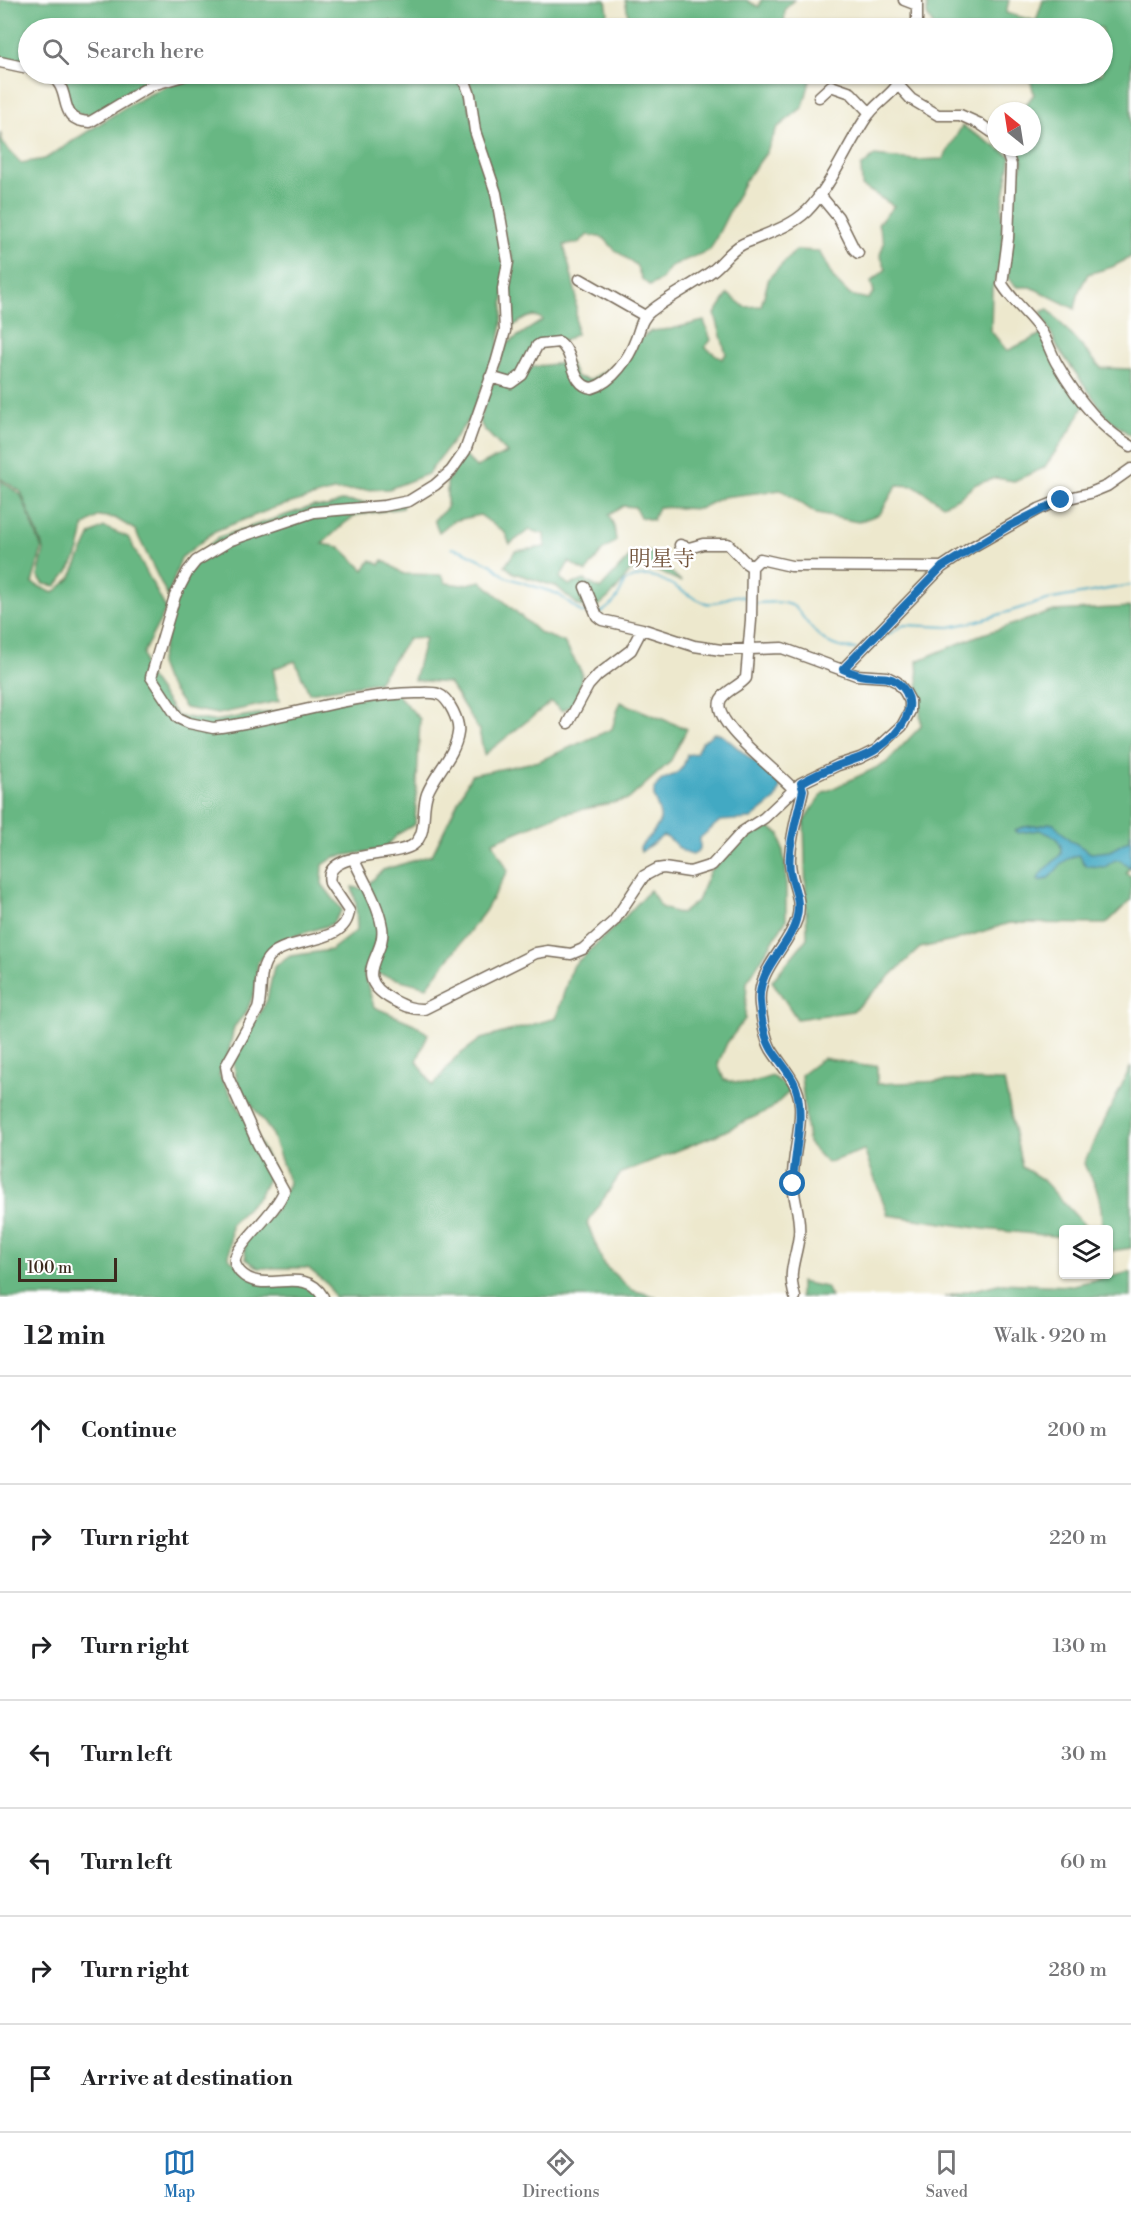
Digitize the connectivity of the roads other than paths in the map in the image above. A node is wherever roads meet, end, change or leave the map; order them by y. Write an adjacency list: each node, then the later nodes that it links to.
1 (904, 0): 2 (street)
2 (917, 2): 3 (street)
3 (916, 18)
4 (0, 62): 5 (street)
5 (18, 66)
6 (61, 84): 7 (street)
7 (155, 84)
8 (466, 84): 18 (street)
9 (898, 85): 11 (street); 12 (street)
10 (819, 97): 11 (street)
11 (870, 113): 14 (street)
12 (987, 129)
13 (1008, 156): 19 (street)
14 (819, 194): 15 (street); 17 (street)
15 (858, 253)
16 (580, 279): 17 (street)
17 (645, 316): 18 (street)
18 (490, 377): 31 (street)
19 (1131, 446)
20 (1131, 469): 21 (street)
21 (1126, 475): 24 (street)
22 (680, 545): 23 (street)
23 (752, 567): 24 (street); 27 (street)
24 (942, 567): 28 (street)
25 (585, 586): 26 (street)
26 (642, 629): 27 (street); 29 (street)
27 (748, 649): 28 (street); 30 (street)
28 (843, 669): 30 (street)
29 (568, 723)
30 (798, 786): 31 (street); 33 (street)
31 (353, 858): 32 (street)
32 (323, 1297)
33 (795, 1297)

